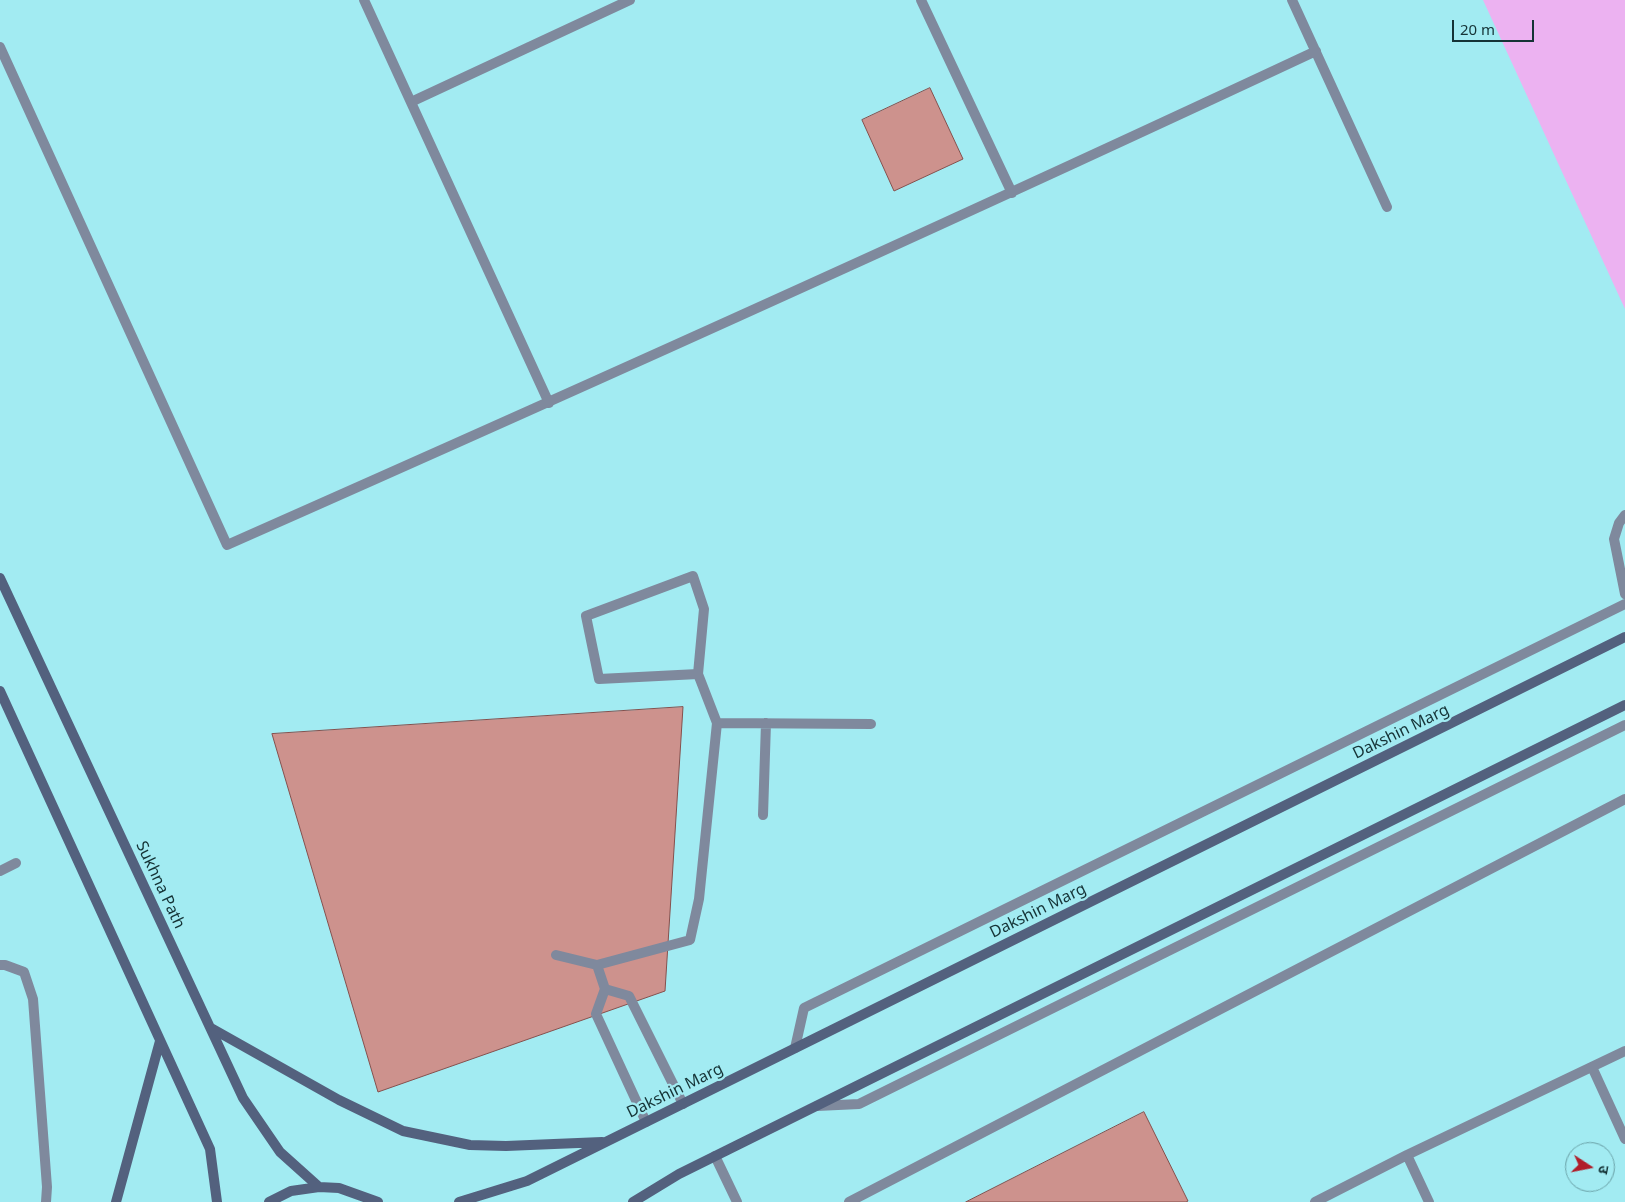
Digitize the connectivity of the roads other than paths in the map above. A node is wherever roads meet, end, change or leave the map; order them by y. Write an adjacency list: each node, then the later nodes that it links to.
1 (364, 0): 7 (street)
2 (630, 0): 7 (street)
3 (921, 0): 8 (street)
4 (1292, 0): 6 (street)
5 (0, 47): 10 (street)
6 (1316, 51): 8 (street); 9 (street)
7 (412, 102): 10 (street)
8 (1012, 193): 10 (street)
9 (1387, 207)
10 (549, 402)
11 (1625, 515): 13 (street)
12 (0, 578): 31 (main road, Sukhna Path)
13 (1625, 594)
14 (1625, 604): 33 (street)
15 (1625, 637): 33 (main road, Dakshin Marg)
16 (698, 674): 16 (street); 19 (street)
17 (0, 691): 32 (main road)
18 (1625, 705): 37 (main road)
19 (717, 723): 20 (street); 29 (street)
20 (766, 723): 21 (street); 24 (street)
21 (871, 724)
22 (1625, 725): 37 (street)
23 (1625, 799): 52 (street)
24 (764, 815)
25 (16, 862): 26 (street)
26 (0, 871)
27 (556, 955): 29 (street)
28 (0, 965): 44 (street)
29 (598, 965): 30 (street)
30 (605, 989): 36 (street); 38 (street)
31 (210, 1028): 40 (main road); 43 (main road, Sukhna Path)
32 (160, 1041): 45 (main road); 46 (main road)
33 (794, 1048): 36 (main road, Dakshin Marg)
34 (1625, 1052): 35 (street)
35 (1592, 1067): 39 (street); 41 (street)
36 (683, 1104): 38 (main road, Dakshin Marg)
37 (817, 1106): 42 (main road)
38 (646, 1122): 40 (main road, Dakshin Marg)
39 (1625, 1139)
40 (606, 1142): 49 (main road, Dakshin Marg)
41 (1408, 1155): 53 (street); 54 (street)
42 (715, 1156): 50 (main road); 51 (street)
43 (319, 1187): 47 (main road); 48 (main road)
44 (46, 1202)
45 (116, 1202)
46 (217, 1202)
47 (269, 1202)
48 (378, 1202)
49 (460, 1202)
50 (633, 1202)
51 (737, 1202)
52 (849, 1202)
53 (1315, 1202)
54 (1430, 1202)

